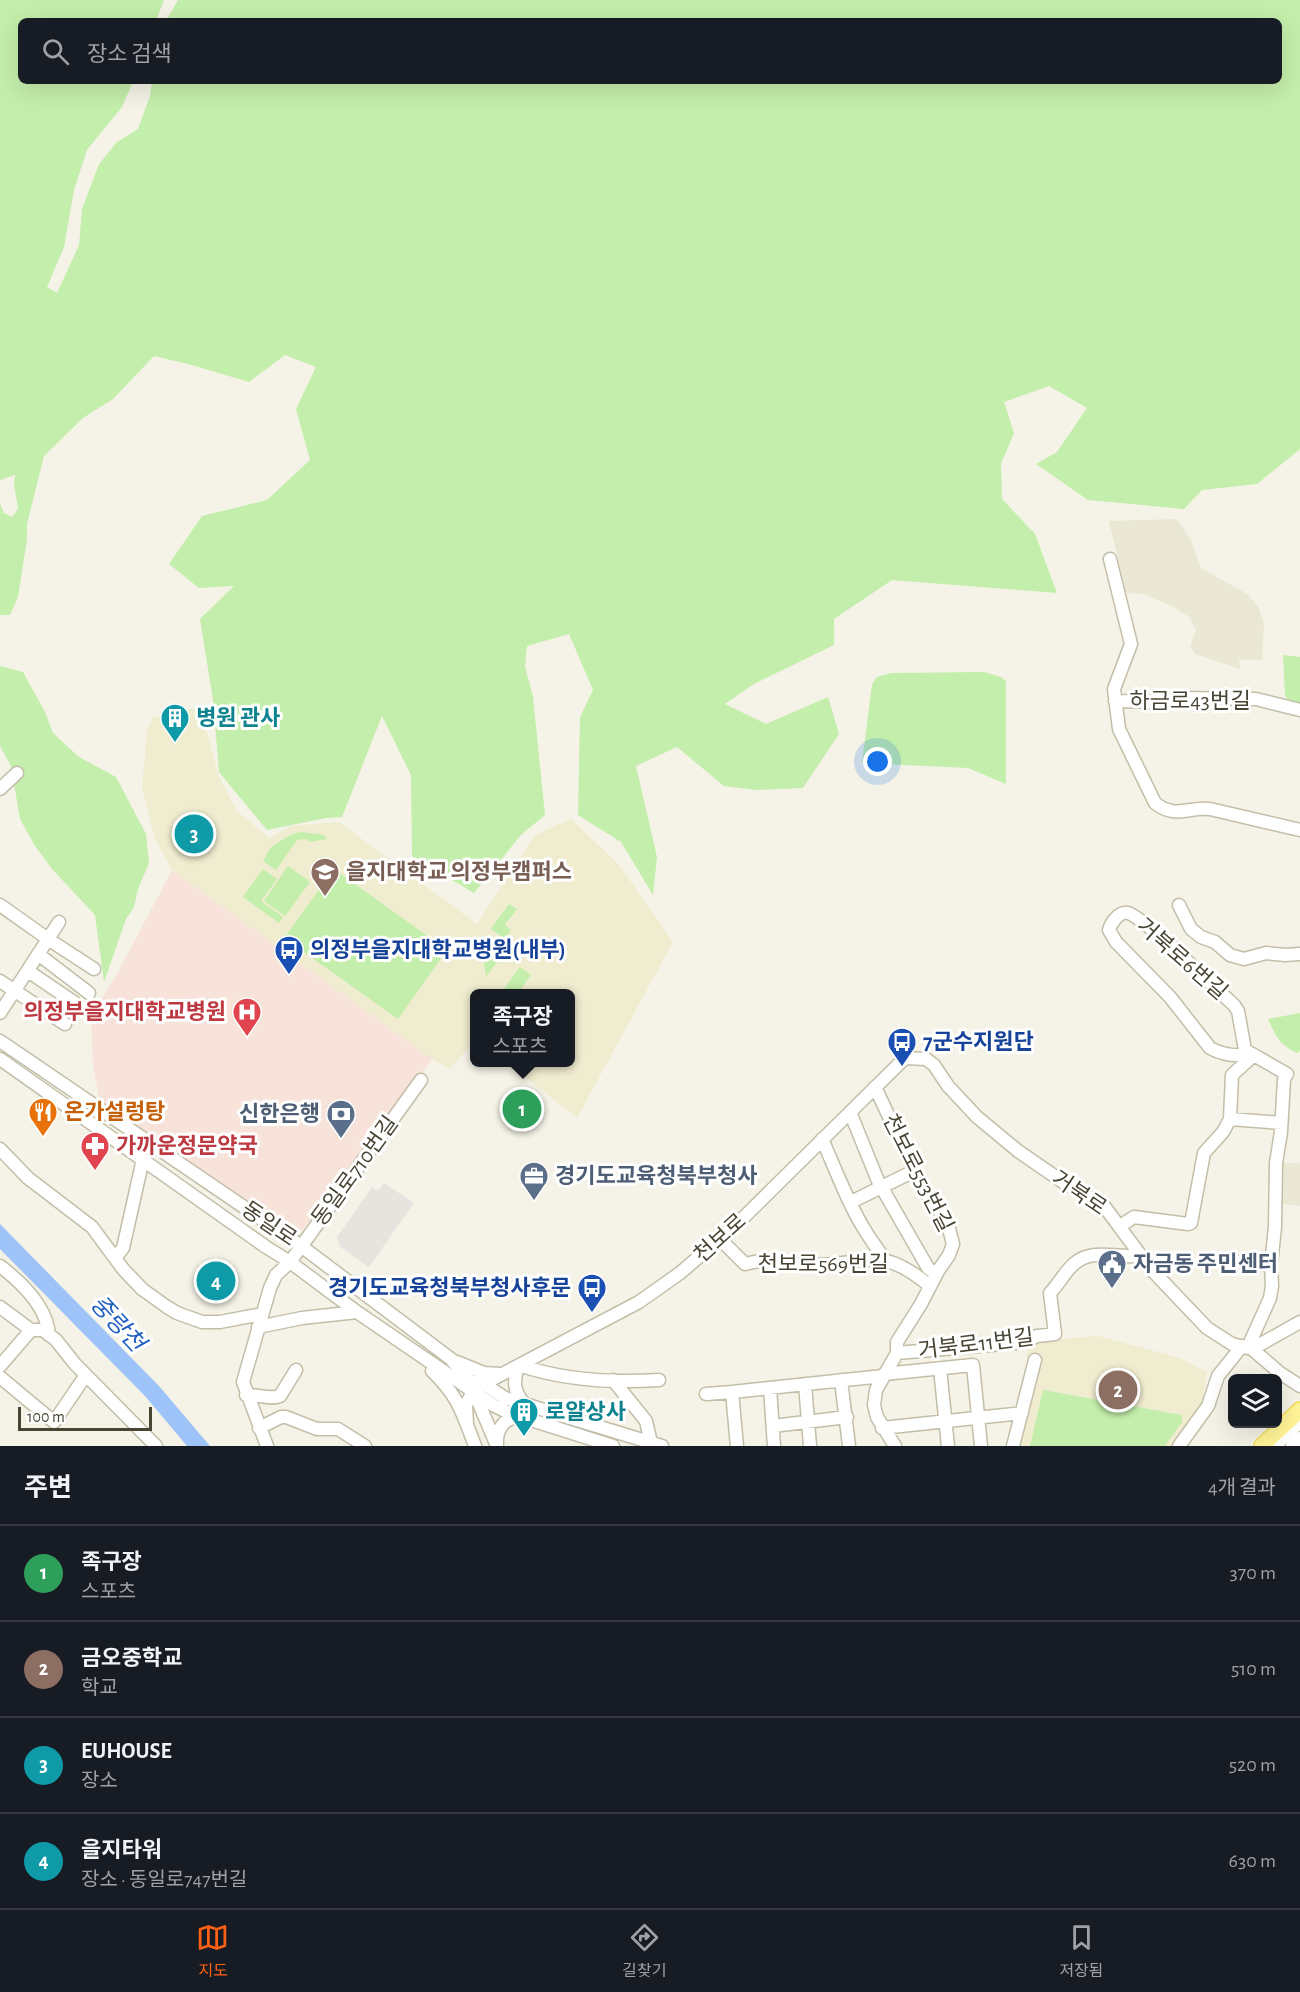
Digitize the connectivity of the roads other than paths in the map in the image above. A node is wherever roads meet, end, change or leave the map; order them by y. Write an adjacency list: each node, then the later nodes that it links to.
1 (1110, 559): 2 (street)
2 (1115, 701): 3 (street, 하금로43번길); 6 (street)
3 (1300, 710)
4 (17, 773): 5 (street)
5 (0, 789)
6 (1300, 830)
7 (0, 905): 10 (street)
8 (1179, 905): 12 (street)
9 (59, 922): 10 (street)
10 (48, 939): 11 (street); 13 (street)
11 (38, 954): 14 (street); 17 (street)
12 (1300, 954)
13 (94, 969)
14 (28, 971): 16 (street); 18 (street)
15 (0, 981): 16 (street)
16 (14, 991): 19 (street); 20 (street)
17 (89, 993)
18 (75, 1003)
19 (0, 1013)
20 (65, 1024)
21 (0, 1041): 38 (street, 동일로)
22 (1250, 1052): 22 (street, 거북로6번길); 28 (street); 29 (street)
23 (905, 1058): 26 (street, 천보로); 36 (street, 거북로)
24 (0, 1059): 32 (street, 동일로)
25 (421, 1080): 38 (street, 동일로710번길)
26 (875, 1087): 27 (street, 천보로); 33 (street, 천보로553번길)
27 (850, 1112): 30 (street, 천보로); 34 (street)
28 (1230, 1119): 29 (street); 36 (street)
29 (1281, 1123): 44 (street)
30 (822, 1139): 35 (street); 37 (street, 천보로)
31 (0, 1149): 40 (street)
32 (143, 1159): 40 (street); 43 (street, 동일로)
33 (914, 1171): 34 (street); 46 (street, 천보로553번길)
34 (882, 1188): 35 (street); 46 (street)
35 (851, 1202): 41 (street)
36 (1120, 1226): 39 (street, 거북로)
37 (720, 1239): 41 (street, 천보로569번길); 60 (street, 천보로)
38 (301, 1246): 43 (street, 동일로710번길); 58 (street, 동일로)
39 (1141, 1256): 56 (street, 거북로); 57 (street, 거북로11번길)
40 (115, 1258): 50 (street)
41 (884, 1259): 47 (street, 천보로569번길)
42 (1209, 1259): 44 (street)
43 (290, 1262): 49 (street, 동일로); 50 (street, 동일로710번길)
44 (1270, 1264): 56 (street)
45 (0, 1266): 54 (street)
46 (936, 1274): 47 (street, 천보로553번길)
47 (930, 1287): 57 (street, 천보로553번길)
48 (0, 1307): 53 (street)
49 (357, 1312): 52 (street); 55 (street, 동일로)
50 (262, 1314): 52 (street, 동일로710번길)
51 (1300, 1322): 56 (street)
52 (258, 1327): 77 (street, 동일로710번길)
53 (31, 1330): 54 (street); 61 (street)
54 (49, 1335): 65 (street)
55 (400, 1342): 74 (street, 동일로); 87 (street)
56 (1247, 1348): 72 (street, 거북로); 108 (street)
57 (897, 1353): 66 (street, 천보로553번길)
58 (451, 1359): 64 (street); 74 (street)
59 (1035, 1360): 80 (street)
60 (519, 1365): 64 (street, 천보로); 68 (street); 78 (street)
61 (0, 1366)
62 (940, 1369): 66 (street); 83 (street); 84 (street)
63 (296, 1370): 77 (street)
64 (502, 1374): 74 (street, 천보로)
65 (86, 1375): 67 (street); 94 (street)
66 (884, 1375): 70 (street); 90 (street, 천보로553번길)
67 (0, 1377)
68 (613, 1380): 69 (street); 93 (street)
69 (659, 1380)
70 (841, 1380): 71 (street); 82 (street)
71 (805, 1384): 73 (street); 85 (street)
72 (1300, 1386)
73 (770, 1388): 75 (street); 88 (street)
74 (478, 1391): 78 (street); 81 (street); 87 (street); 98 (street)
75 (732, 1392): 76 (street); 100 (street)
76 (706, 1394)
77 (246, 1395): 89 (street)
78 (526, 1404): 93 (street)
79 (1300, 1410): 109 (main road)
80 (1022, 1413): 83 (street); 107 (street)
81 (523, 1417): 92 (street); 98 (street)
82 (847, 1417): 85 (street); 103 (street)
83 (978, 1417): 84 (street); 106 (street)
84 (946, 1421): 90 (street); 105 (street)
85 (809, 1422): 88 (street); 102 (street)
86 (1300, 1422): 110 (street)
87 (467, 1424): 97 (street)
88 (773, 1426): 101 (street)
89 (259, 1428): 95 (street); 96 (street)
90 (882, 1428): 104 (street)
91 (1300, 1438): 111 (street)
92 (597, 1443): 99 (street)
93 (656, 1444)
94 (156, 1446)
95 (267, 1446)
96 (365, 1446)
97 (475, 1446)
98 (497, 1446)
99 (613, 1446)
100 (737, 1446)
101 (774, 1446)
102 (810, 1446)
103 (849, 1446)
104 (895, 1446)
105 (948, 1446)
106 (981, 1446)
107 (1013, 1446)
108 (1179, 1446)
109 (1262, 1446)
110 (1275, 1446)
111 (1292, 1446)

